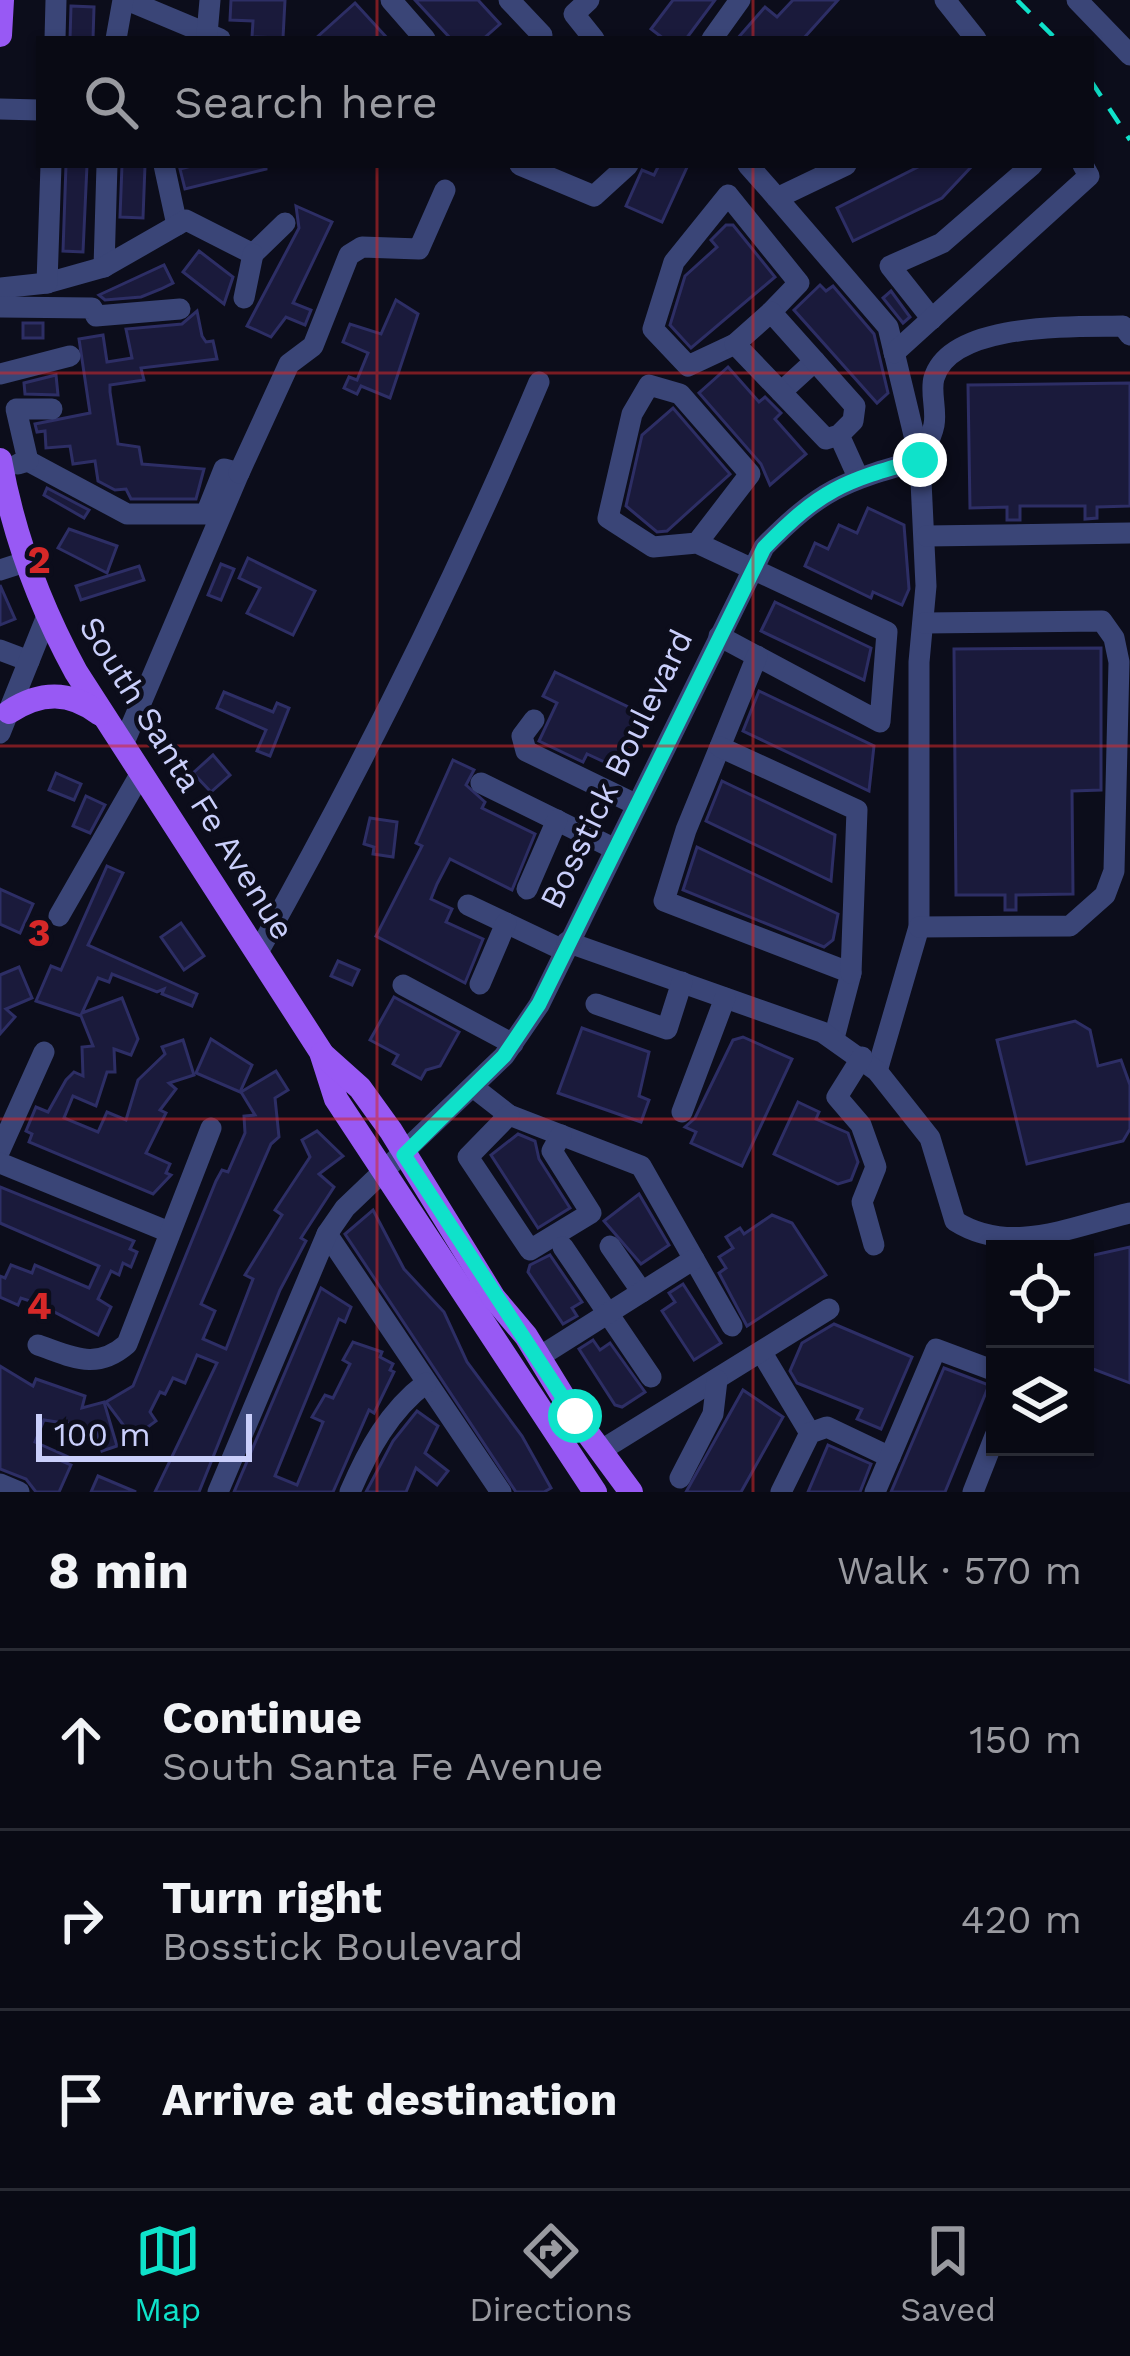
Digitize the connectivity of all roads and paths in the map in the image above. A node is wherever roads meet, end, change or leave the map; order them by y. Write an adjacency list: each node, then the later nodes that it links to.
1 (2, 0): 11 (main road)
2 (56, 0): 12 (street)
3 (125, 0): 13 (street); 14 (street)
4 (210, 0): 14 (street)
5 (391, 0): 15 (street)
6 (509, 0): 16 (street)
7 (740, 0): 19 (street)
8 (945, 0): 20 (street)
9 (1077, 0): 21 (street)
10 (582, 7): 17 (street); 18 (street)
11 (0, 35)
12 (55, 36)
13 (117, 36)
14 (214, 36)
15 (422, 36)
16 (538, 36)
17 (540, 36)
18 (593, 36)
19 (714, 36)
20 (974, 36)
21 (1130, 55)
22 (0, 109): 23 (street)
23 (36, 110)
24 (51, 168): 39 (street)
25 (107, 168): 38 (street)
26 (165, 168): 36 (street)
27 (536, 168): 28 (street)
28 (625, 168)
29 (751, 168): 34 (street)
30 (840, 168): 34 (street)
31 (1029, 168): 45 (street)
32 (1085, 168): 45 (street)
33 (445, 190): 59 (street)
34 (777, 198): 48 (street)
35 (286, 224): 37 (street)
36 (177, 225): 37 (street); 38 (street)
37 (253, 254): 41 (street)
38 (104, 267): 39 (street)
39 (47, 283): 40 (street)
40 (0, 288)
41 (244, 298)
42 (0, 307): 43 (street)
43 (180, 309)
44 (771, 312): 47 (street); 47 (street); 50 (street)
45 (932, 319): 48 (street)
46 (1130, 334): 56 (street)
47 (735, 344): 53 (street)
48 (894, 353): 56 (street)
49 (70, 356): 51 (street)
50 (815, 362): 53 (street); 55 (street)
51 (0, 374)
52 (539, 382): 90 (street)
53 (781, 392): 55 (street)
54 (52, 409): 57 (street)
55 (839, 435): 60 (street)
56 (920, 460): 60 (street, Bosstick Boulevard); 63 (street)
57 (28, 461): 58 (street); 59 (street)
58 (0, 466): 61 (main road, South Santa Fe Avenue)
59 (239, 473): 77 (street)
60 (858, 477): 66 (street, Bosstick Boulevard)
61 (9, 533): 65 (main road, South Santa Fe Avenue)
62 (1130, 533): 63 (street)
63 (926, 536): 69 (street)
64 (697, 543): 64 (street); 66 (street)
65 (28, 561): 67 (street); 68 (main road, South Santa Fe Avenue)
66 (753, 568): 70 (street, Bosstick Boulevard); 72 (street)
67 (0, 570)
68 (47, 616): 73 (street); 74 (main road, South Santa Fe Avenue)
69 (924, 623): 88 (street); 88 (street)
70 (718, 636): 72 (street); 81 (street, Bosstick Boulevard)
71 (0, 650): 73 (street)
72 (757, 656): 78 (street)
73 (29, 661): 75 (street)
74 (106, 719): 75 (main road); 77 (main road, South Santa Fe Avenue)
75 (4, 720)
76 (535, 720): 81 (street)
77 (123, 745): 79 (main road, South Santa Fe Avenue)
78 (720, 747): 91 (street); 91 (street)
79 (141, 773): 86 (street); 90 (main road, South Santa Fe Avenue)
80 (481, 783): 82 (street)
81 (635, 804): 83 (street, Bosstick Boulevard)
82 (557, 820): 83 (street); 84 (street)
83 (614, 848): 89 (street, Bosstick Boulevard)
84 (527, 889)
85 (468, 905): 87 (street)
86 (58, 916)
87 (506, 923): 89 (street); 93 (street)
88 (920, 927): 101 (street)
89 (565, 946): 92 (street); 98 (street, Bosstick Boulevard)
90 (257, 954): 100 (main road, South Santa Fe Avenue)
91 (851, 973): 97 (street)
92 (682, 982): 95 (street); 96 (street)
93 (480, 984)
94 (403, 986): 98 (street)
95 (725, 998): 97 (street); 103 (street)
96 (596, 1004)
97 (834, 1038): 101 (street)
98 (513, 1044): 102 (street, Bosstick Boulevard)
99 (44, 1052): 107 (street)
100 (320, 1052): 108 (main road, South Santa Fe Avenue); 110 (main road, South Santa Fe Avenue)
101 (870, 1064): 111 (street); 114 (street)
102 (473, 1088): 104 (street); 108 (street, Bosstick Boulevard)
103 (682, 1112)
104 (509, 1115): 106 (street); 106 (street)
105 (211, 1128): 112 (street)
106 (561, 1135): 117 (street)
107 (0, 1150)
108 (404, 1155): 110 (street, Bosstick Boulevard); 124 (main road, South Santa Fe Avenue)
109 (0, 1163): 112 (street)
110 (383, 1174): 113 (street, Bosstick Boulevard); 139 (main road, South Santa Fe Avenue)
111 (1130, 1213)
112 (170, 1232): 122 (street)
113 (327, 1234): 128 (street); 136 (street, Bosstick Boulevard)
114 (874, 1245)
115 (610, 1246): 118 (street)
116 (563, 1247): 120 (street)
117 (694, 1259): 118 (street); 121 (street)
118 (642, 1292): 120 (street)
119 (829, 1309): 123 (street)
120 (608, 1314): 124 (street); 126 (street)
121 (732, 1326)
122 (38, 1345)
123 (762, 1353): 127 (street); 129 (street)
124 (539, 1358): 130 (main road, South Santa Fe Avenue)
125 (986, 1368): 132 (street)
126 (651, 1377)
127 (717, 1380): 130 (street); 133 (street)
128 (426, 1383): 137 (street); 138 (street)
129 (810, 1433): 132 (street); 141 (street)
130 (600, 1451): 140 (main road, South Santa Fe Avenue)
131 (987, 1456): 143 (street)
132 (890, 1457): 142 (street)
133 (680, 1478)
134 (0, 1484): 135 (street)
135 (19, 1492)
136 (218, 1492)
137 (350, 1492)
138 (501, 1492)
139 (595, 1492)
140 (632, 1492)
141 (781, 1492)
142 (875, 1492)
143 (973, 1492)

